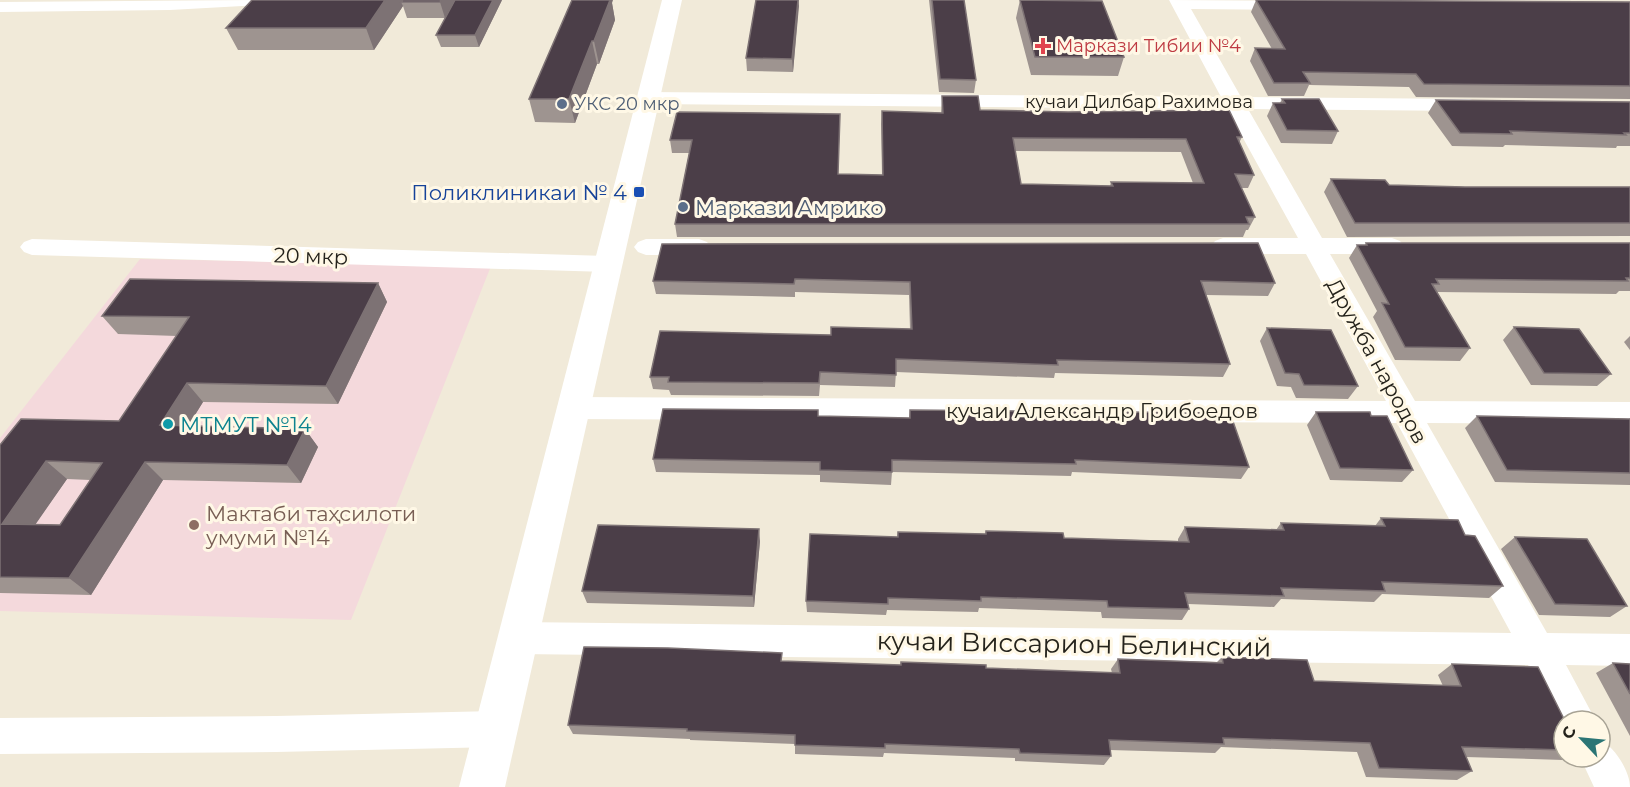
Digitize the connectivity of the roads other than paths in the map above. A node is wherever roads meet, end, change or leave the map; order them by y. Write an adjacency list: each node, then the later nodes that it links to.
1 (259, 0): 5 (street)
2 (672, 0): 6 (main road)
3 (1178, 2): 4 (street); 7 (street, Дружба народов)
4 (1310, 5)
5 (0, 7)
6 (648, 98): 7 (street, кучаи Дилбар Рахимова); 15 (main road)
7 (1234, 103): 8 (street, кучаи Дилбар Рахимова); 10 (street, Дружба народов)
8 (1486, 105)
9 (1206, 246): 10 (street)
10 (1314, 246): 11 (street); 17 (street, Дружба народов)
11 (1419, 246)
12 (32, 247): 15 (street, 20 мкр)
13 (646, 247): 14 (street)
14 (718, 247)
15 (598, 265): 16 (main road)
16 (574, 408): 17 (street, кучаи Александр Грибоедов); 19 (main road)
17 (1406, 412): 18 (street, кучаи Александр Грибоедов); 20 (street, Дружба народов)
18 (1630, 413)
19 (517, 638): 20 (street, кучаи Виссарион Белинский); 23 (main road)
20 (1538, 649): 21 (street, кучаи Виссарион Белинский); 22 (street, Дружба народов)
21 (1630, 650)
22 (1571, 709)
23 (496, 729): 24 (street); 26 (main road)
24 (0, 736)
25 (1604, 769): 27 (street)
26 (483, 787)
27 (1614, 787)

